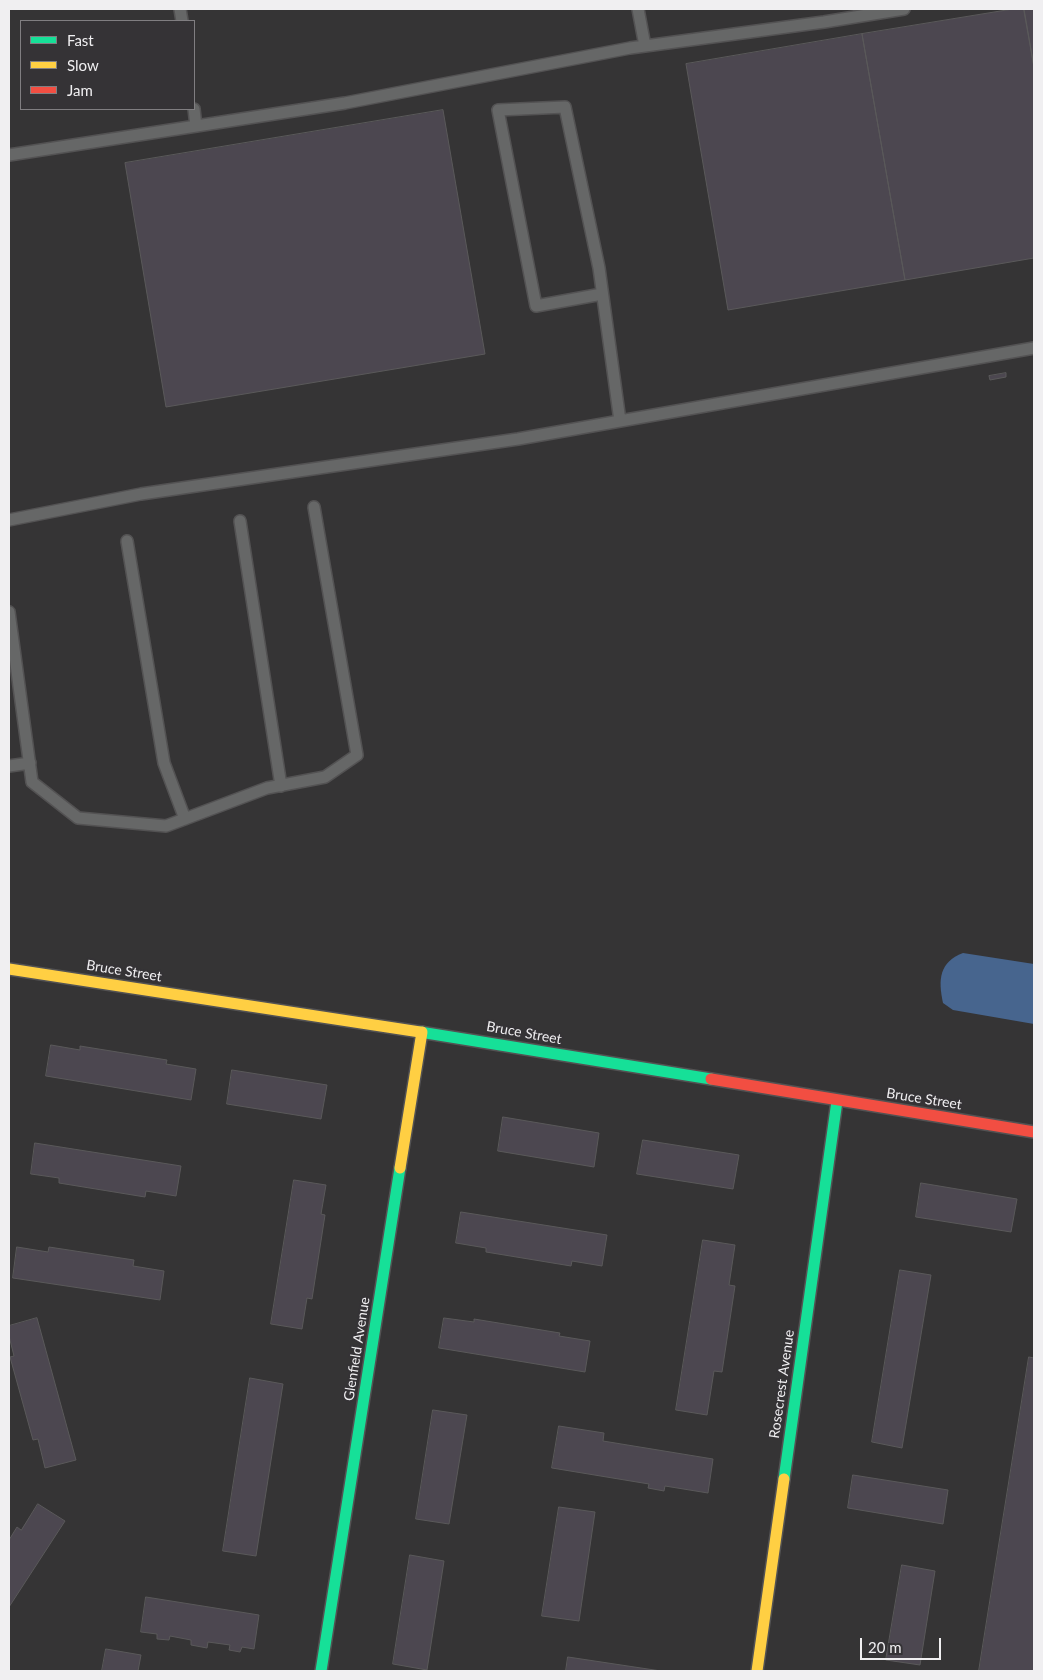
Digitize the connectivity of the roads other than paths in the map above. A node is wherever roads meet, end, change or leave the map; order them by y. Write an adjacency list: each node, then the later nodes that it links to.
1 (638, 9): 3 (lane)
2 (904, 9): 3 (lane)
3 (645, 46): 5 (lane)
4 (194, 110): 5 (lane)
5 (196, 126): 6 (lane)
6 (9, 154)
7 (602, 294): 7 (lane); 9 (lane)
8 (1034, 348): 9 (lane)
9 (620, 421): 11 (lane)
10 (314, 507): 17 (lane)
11 (9, 520)
12 (240, 521): 17 (lane)
13 (127, 541): 18 (lane)
14 (9, 612): 15 (lane)
15 (30, 763): 16 (lane); 18 (lane)
16 (9, 766)
17 (282, 786): 18 (lane)
18 (185, 819)
19 (9, 969): 20 (street, Bruce Street)
20 (422, 1032): 21 (street, Bruce Street); 23 (street, Glenfield Avenue)
21 (837, 1101): 22 (street, Bruce Street); 24 (street, Rosecrest Avenue)
22 (1034, 1132)
23 (321, 1671)
24 (757, 1671)

